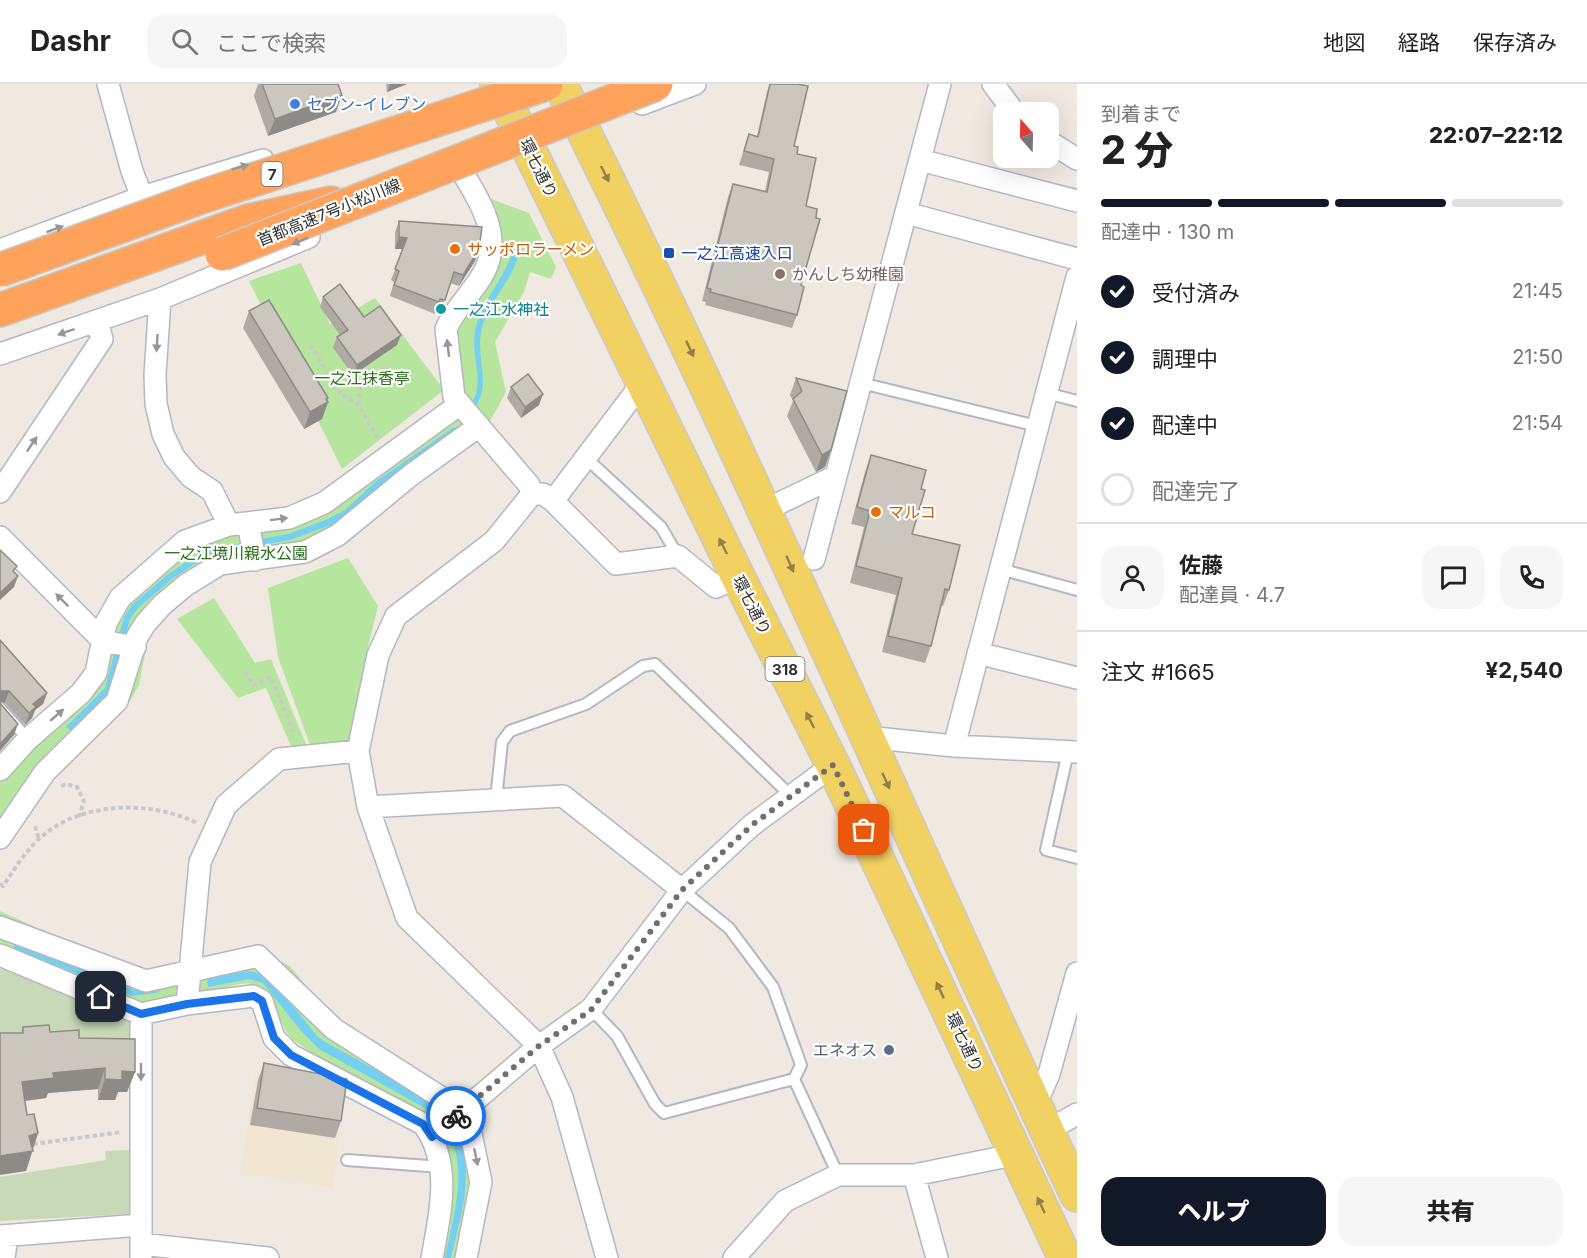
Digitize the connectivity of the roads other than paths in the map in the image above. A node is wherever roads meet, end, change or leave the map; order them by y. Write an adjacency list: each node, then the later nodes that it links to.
1 (108, 84): 17 (street)
2 (546, 84): 23 (highway, 7, bridge)
3 (560, 84): 11 (main road, 318)
4 (656, 84): 29 (highway, 首都高速7号小松川線, bridge)
5 (695, 84): 11 (street)
6 (940, 84): 15 (street)
7 (993, 84): 9 (street)
8 (499, 85): 10 (street); 12 (main road, 環七通り / 318)
9 (1006, 102)
10 (417, 112): 17 (street, one-way to 10); 20 (highway)
11 (582, 127): 12 (street); 43 (main road, 318, one-way to 43)
12 (529, 148): 16 (street); 31 (main road, 環七通り / 318)
13 (1059, 148): 14 (street)
14 (1077, 159)
15 (920, 160): 18 (street); 19 (street)
16 (454, 177): 20 (highway); 26 (street, one-way to 26); 35 (street, one-way to 16)
17 (142, 197): 21 (street, one-way to 17)
18 (1077, 201)
19 (906, 213): 22 (street); 32 (street)
20 (211, 225): 25 (highway); 27 (highway)
21 (0, 250)
22 (1077, 259)
23 (0, 270)
24 (1077, 277): 33 (street)
25 (0, 292)
26 (160, 299): 28 (street); 44 (street, one-way to 44)
27 (0, 310)
28 (98, 321): 30 (street, one-way to 30); 40 (street, one-way to 28)
29 (0, 333)
30 (0, 354)
31 (643, 382): 38 (street); 50 (main road, 環七通り / 318, one-way to 31)
32 (861, 383): 37 (lane); 39 (street)
33 (1046, 393): 34 (lane); 37 (street)
34 (1077, 401)
35 (460, 404): 36 (street); 44 (street, one-way to 35)
36 (479, 426): 41 (street); 47 (street)
37 (1037, 426): 49 (street)
38 (585, 458): 42 (street); 46 (lane)
39 (836, 476): 43 (street); 48 (street)
40 (0, 492)
41 (532, 494): 42 (street); 59 (street)
42 (553, 501): 46 (street)
43 (765, 510): 56 (main road, 318, one-way to 56)
44 (242, 527): 47 (street); 52 (street)
45 (0, 537): 52 (street, one-way to 45)
46 (678, 556): 50 (street)
47 (254, 557): 52 (street)
48 (814, 559)
49 (1000, 569): 51 (lane); 53 (street)
50 (738, 577): 61 (main road, 環七通り / 318, one-way to 50)
51 (1077, 590)
52 (120, 644): 57 (street, one-way to 52); 66 (street)
53 (978, 653): 54 (street); 58 (street)
54 (1077, 678)
55 (0, 708): 57 (lane)
56 (866, 737): 58 (street); 78 (main road, 318, one-way to 78)
57 (28, 739): 62 (street)
58 (954, 746): 60 (street)
59 (358, 751): 65 (street); 72 (street)
60 (1072, 752): 67 (lane)
61 (833, 765): 63 (street); 80 (main road, 環七通り / 318, one-way to 61)
62 (0, 770)
63 (791, 796): 64 (lane); 68 (street)
64 (496, 800): 65 (street); 68 (street)
65 (368, 807): 75 (street)
66 (0, 838)
67 (1077, 858)
68 (682, 890): 73 (street); 76 (lane)
69 (0, 927): 72 (street)
70 (0, 955): 74 (street)
71 (1077, 973): 78 (street)
72 (188, 988): 74 (street); 79 (street); 79 (street)
73 (591, 1010): 75 (street); 76 (lane)
74 (141, 1014): 87 (street, one-way to 87)
75 (539, 1046): 79 (street); 92 (street)
76 (794, 1079): 83 (lane)
77 (1077, 1114): 78 (street)
78 (1041, 1119): 85 (main road, 318)
79 (448, 1120): 82 (street); 91 (street, one-way to 91)
80 (1018, 1154): 84 (street); 95 (main road, 環七通り / 318, one-way to 80)
81 (347, 1160): 82 (lane)
82 (442, 1167): 90 (street)
83 (838, 1175): 84 (street); 93 (street)
84 (914, 1175): 94 (street)
85 (1077, 1195)
86 (4, 1236): 87 (street); 88 (street)
87 (141, 1243): 89 (street)
88 (4, 1258)
89 (268, 1258)
90 (432, 1258)
91 (466, 1258)
92 (607, 1258)
93 (734, 1258)
94 (938, 1258)
95 (1065, 1258)

